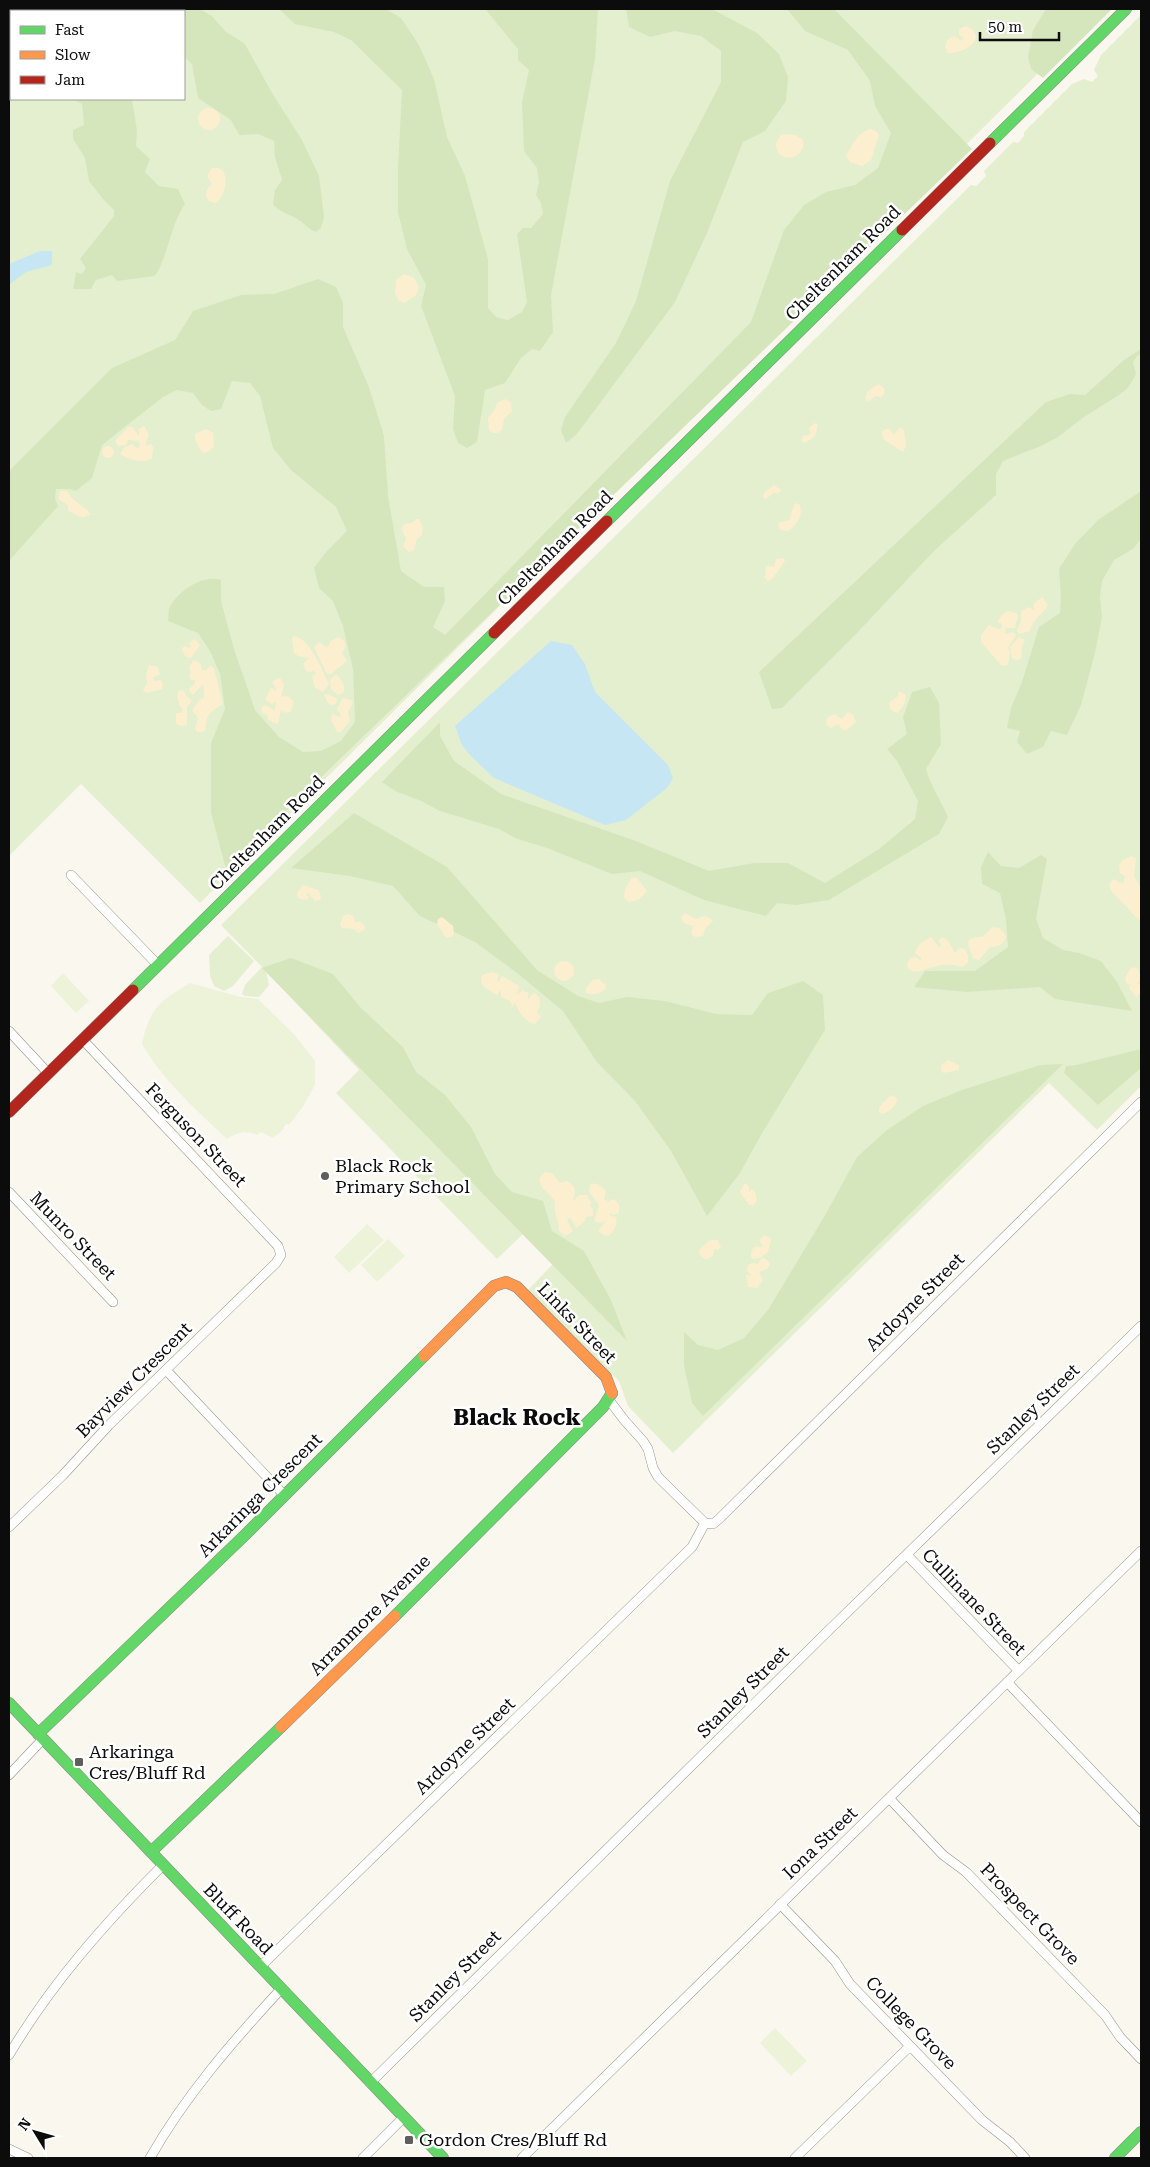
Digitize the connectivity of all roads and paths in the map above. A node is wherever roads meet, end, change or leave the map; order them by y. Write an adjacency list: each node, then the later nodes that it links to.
1 (1126, 9): 3 (street, Cheltenham Road)
2 (71, 875): 3 (street)
3 (158, 964): 5 (street, Cheltenham Road)
4 (9, 1031): 6 (street)
5 (82, 1039): 6 (street, Cheltenham Road); 10 (street, Ferguson Street)
6 (48, 1073): 8 (street, Cheltenham Road)
7 (1141, 1102): 17 (street, Ardoyne Street)
8 (9, 1112)
9 (9, 1192): 12 (street, Munro Street)
10 (281, 1255): 14 (street, Bayview Crescent)
11 (506, 1282): 15 (street, Links Street); 16 (street, Arkaringa Crescent)
12 (114, 1302)
13 (1141, 1326): 20 (street, Stanley Street)
14 (166, 1370): 16 (street); 18 (street, Bayview Crescent)
15 (606, 1403): 17 (street); 28 (street, Arranmore Avenue)
16 (285, 1496): 24 (street, Arkaringa Crescent)
17 (708, 1524): 31 (street, Ardoyne Street)
18 (9, 1527)
19 (1141, 1551): 21 (street, Iona Street)
20 (907, 1555): 21 (street, Cullinane Street); 36 (street, Stanley Street)
21 (1019, 1671): 22 (street, Iona Street)
22 (1007, 1682): 26 (street, Iona Street); 27 (street, Cullinane Street)
23 (9, 1703): 24 (street, Bluff Road)
24 (41, 1737): 25 (street, Arkaringa Crescent); 28 (street, Bluff Road)
25 (9, 1774)
26 (889, 1798): 30 (street, Iona Street); 35 (street, Prospect Grove)
27 (1141, 1822)
28 (151, 1852): 29 (street, Bluff Road)
29 (163, 1865): 31 (street, Bluff Road); 34 (street)
30 (780, 1904): 33 (street, College Grove); 44 (street, Iona Street)
31 (260, 1967): 32 (street, Bluff Road)
32 (281, 1989): 36 (street, Bluff Road); 41 (street)
33 (910, 2046): 45 (street); 46 (street, College Grove)
34 (9, 2055)
35 (1141, 2059)
36 (370, 2082): 37 (street, Bluff Road)
37 (404, 2117): 42 (street); 43 (street, Bluff Road)
38 (1141, 2132): 47 (street)
39 (9, 2149): 40 (street)
40 (28, 2158)
41 (150, 2158)
42 (363, 2158)
43 (443, 2158)
44 (522, 2158)
45 (795, 2158)
46 (1026, 2158)
47 (1115, 2158)

